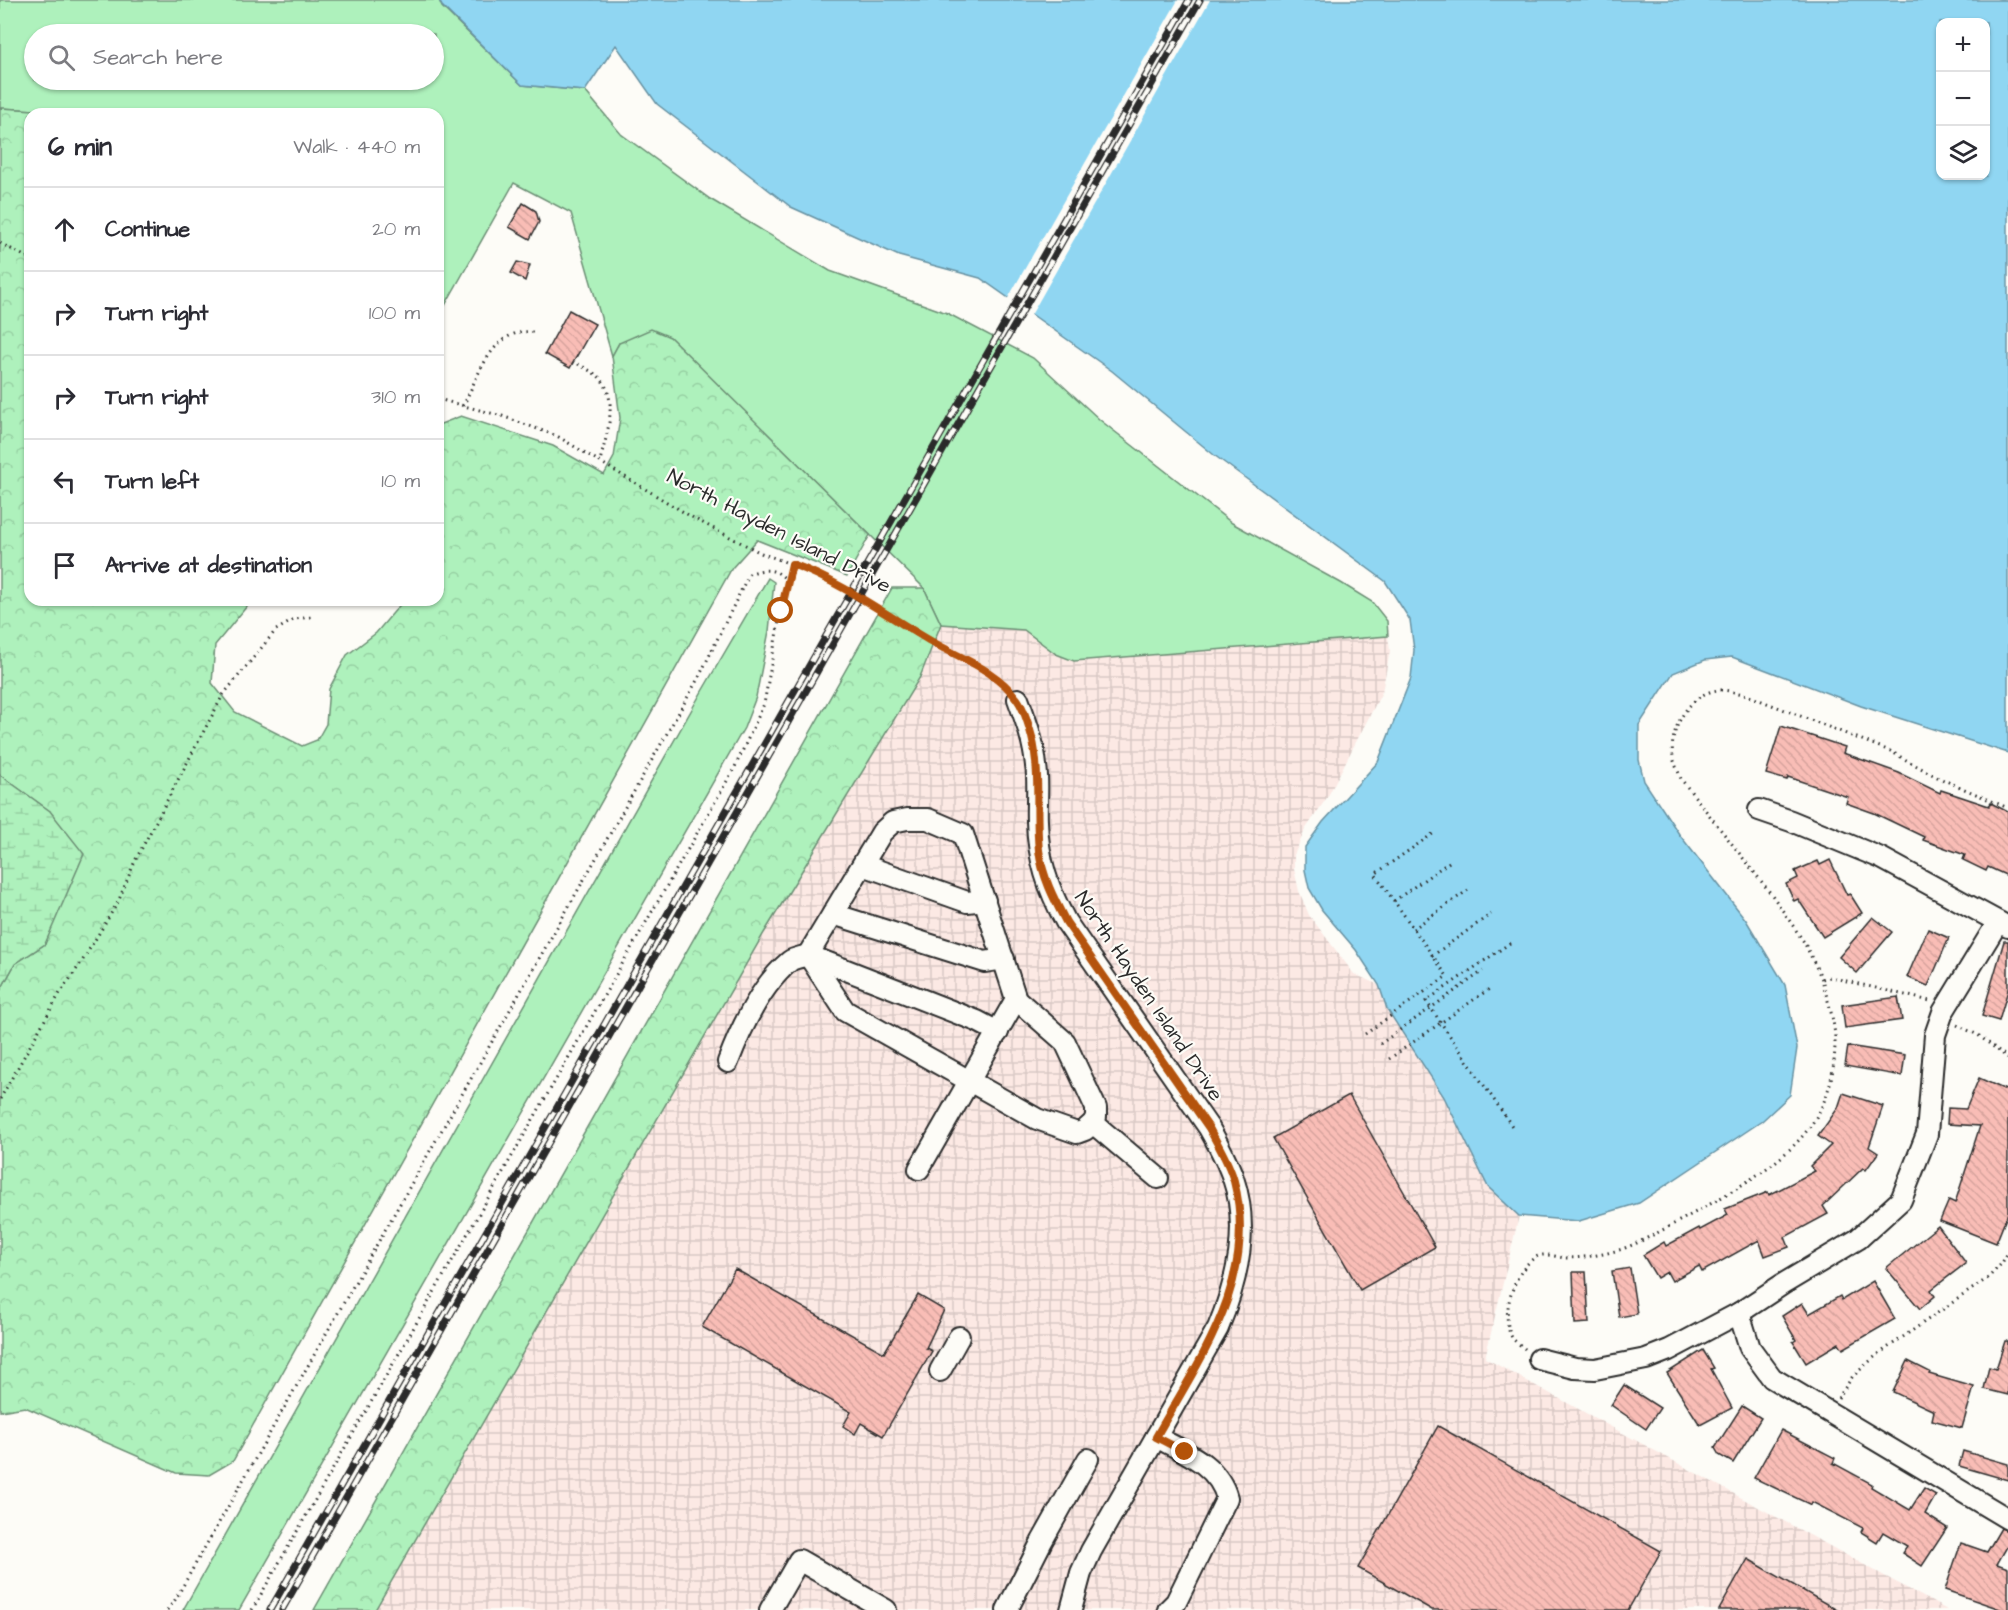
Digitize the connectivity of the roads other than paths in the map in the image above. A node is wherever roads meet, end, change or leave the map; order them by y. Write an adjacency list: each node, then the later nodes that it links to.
1 (1018, 699): 20 (street, North Hayden Island Drive)
2 (1759, 810): 6 (street)
3 (863, 865): 4 (street); 4 (street); 5 (street)
4 (985, 900): 8 (street)
5 (833, 914): 7 (street); 8 (street)
6 (2003, 924): 16 (street)
7 (808, 955): 10 (street); 11 (street); 12 (street)
8 (1004, 959): 9 (street)
9 (1016, 999): 10 (street); 13 (street)
10 (998, 1032): 12 (street)
11 (728, 1062)
12 (969, 1082): 13 (street); 14 (street)
13 (1093, 1123): 15 (street)
14 (920, 1169)
15 (1158, 1178)
16 (1739, 1313): 18 (street); 22 (street)
17 (959, 1337): 19 (street)
18 (1539, 1359)
19 (940, 1371)
20 (1156, 1437): 26 (street, North Hayden Island Drive); 27 (street)
21 (1088, 1459): 25 (street)
22 (2008, 1519)
23 (770, 1610): 24 (street)
24 (886, 1610)
25 (1007, 1610)
26 (1071, 1610)
27 (1168, 1610)

